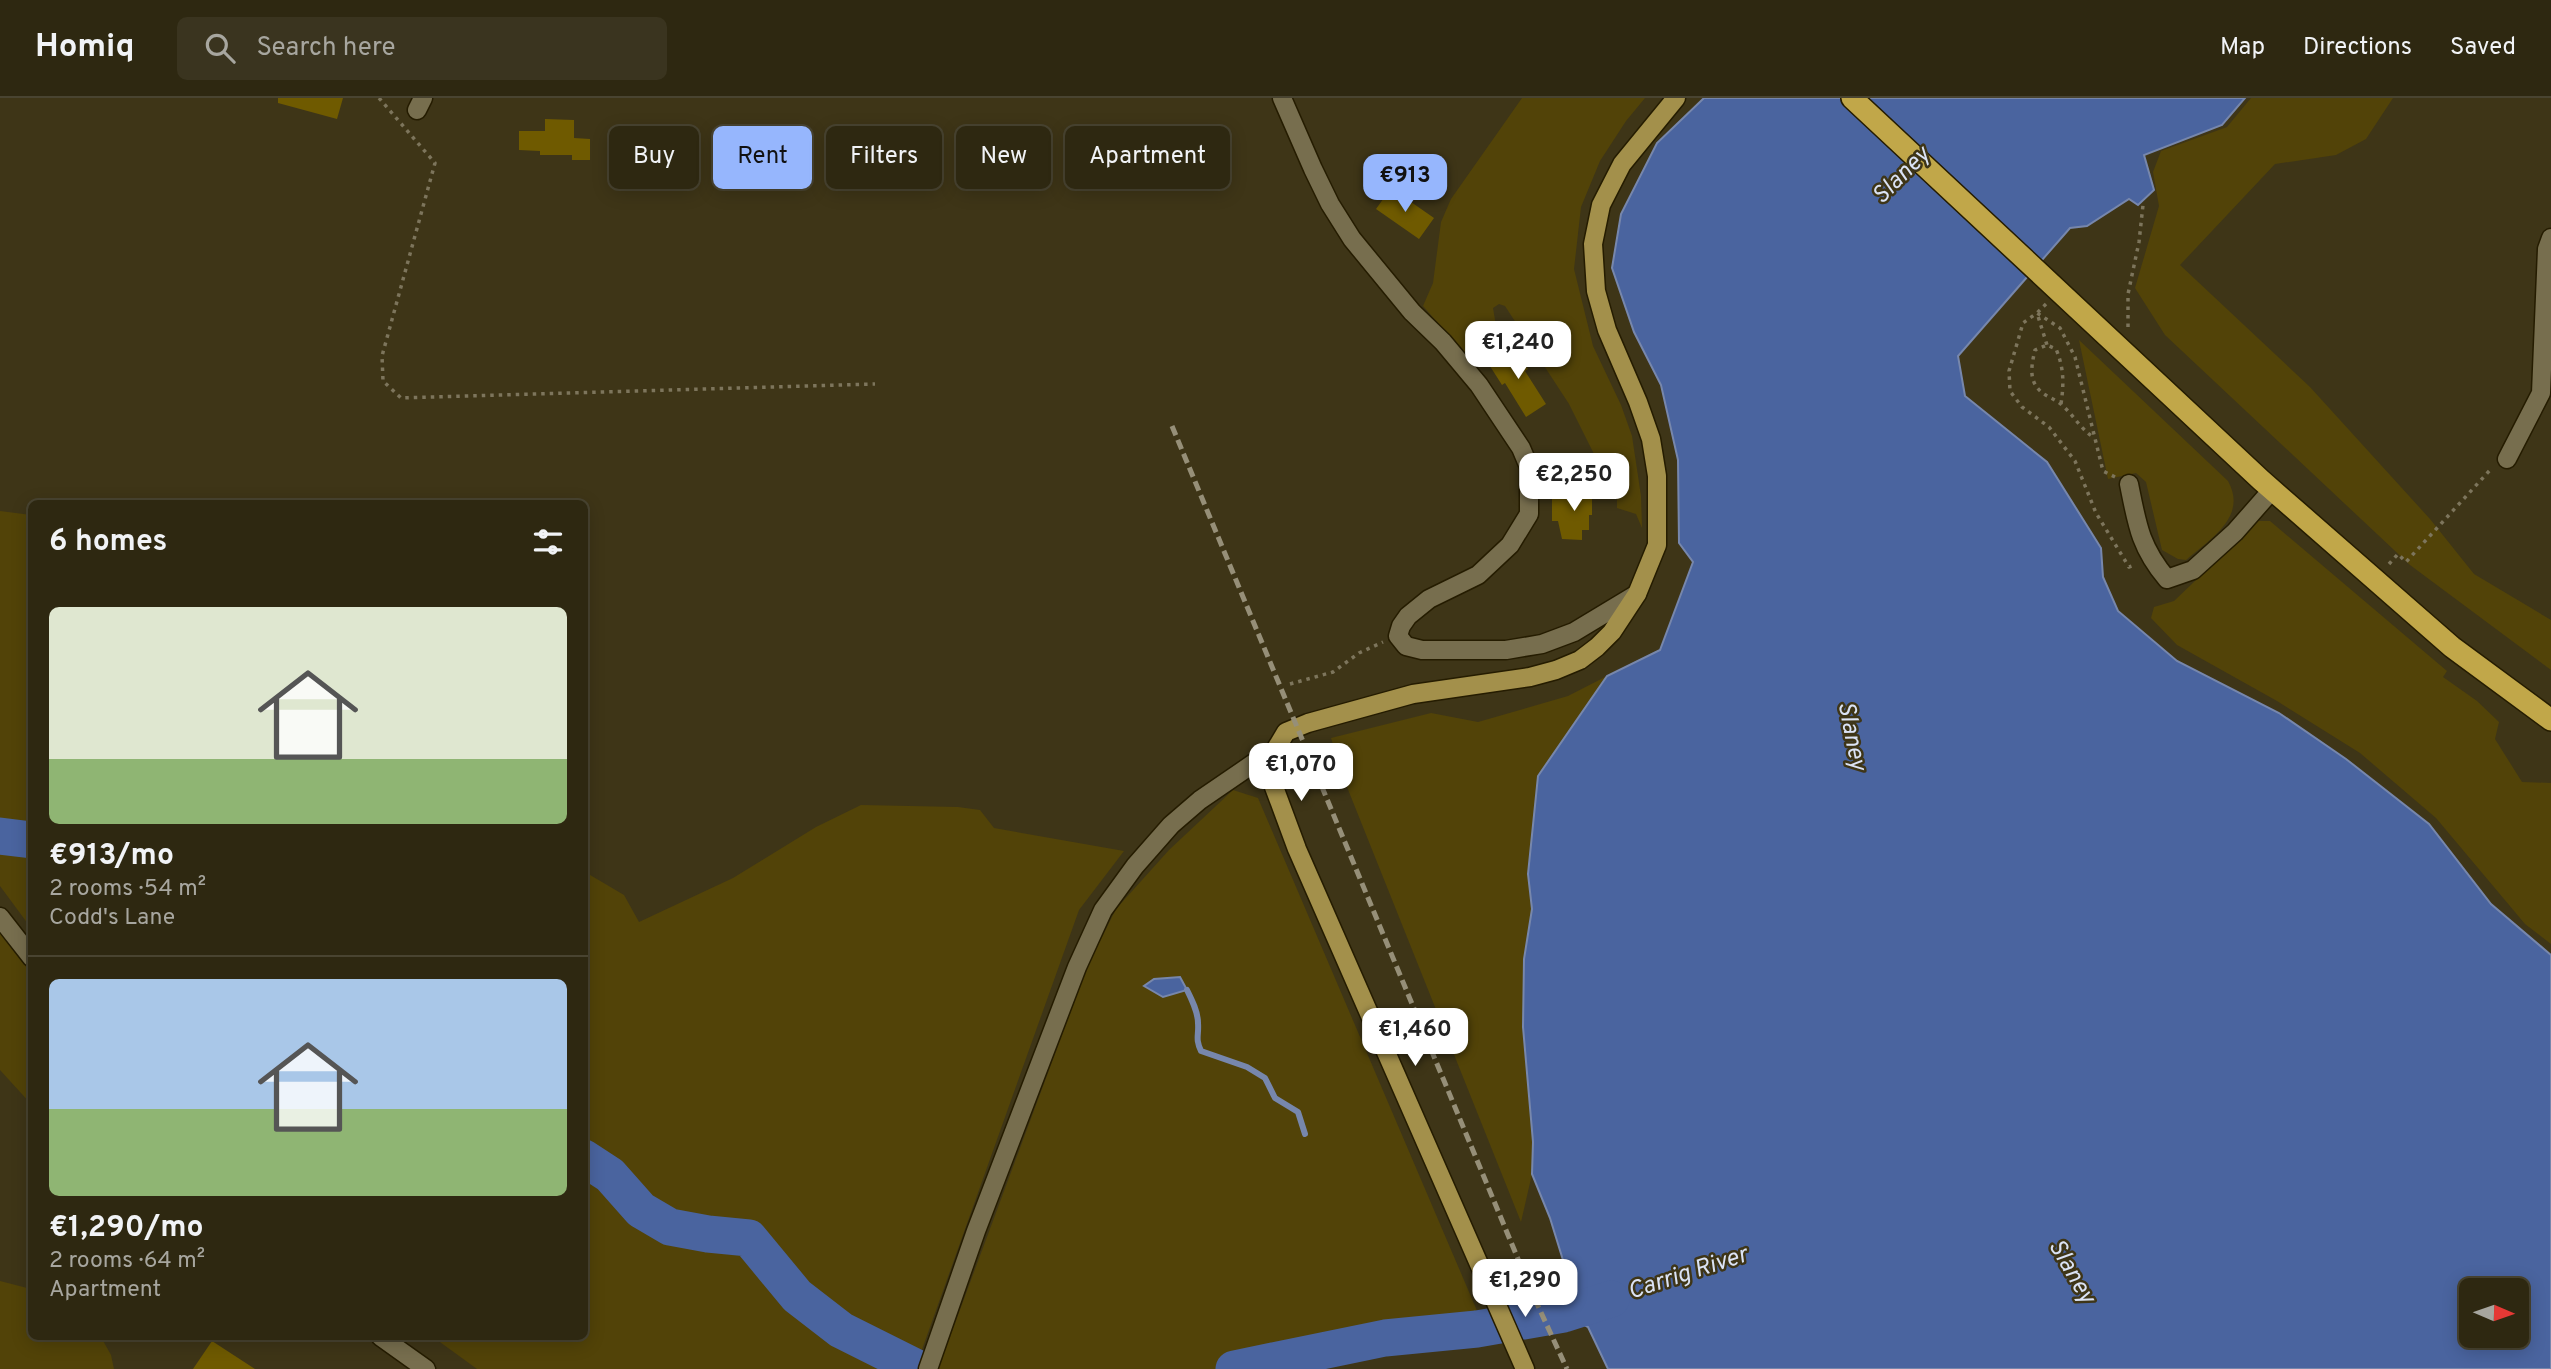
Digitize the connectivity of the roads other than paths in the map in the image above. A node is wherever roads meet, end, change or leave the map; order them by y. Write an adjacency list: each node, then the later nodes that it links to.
1 (1282, 98): 9 (street)
2 (1676, 98): 9 (main road)
3 (1852, 98): 8 (highway)
4 (2551, 238): 5 (street)
5 (2546, 397): 6 (street)
6 (2507, 459)
7 (2129, 484): 8 (street)
8 (2272, 490): 10 (highway)
9 (1637, 594): 11 (main road)
10 (2551, 720)
11 (1273, 764): 15 (street); 17 (main road)
12 (0, 917): 13 (street)
13 (28, 953)
14 (386, 1340): 16 (street)
15 (930, 1364)
16 (426, 1369)
17 (1525, 1369)

